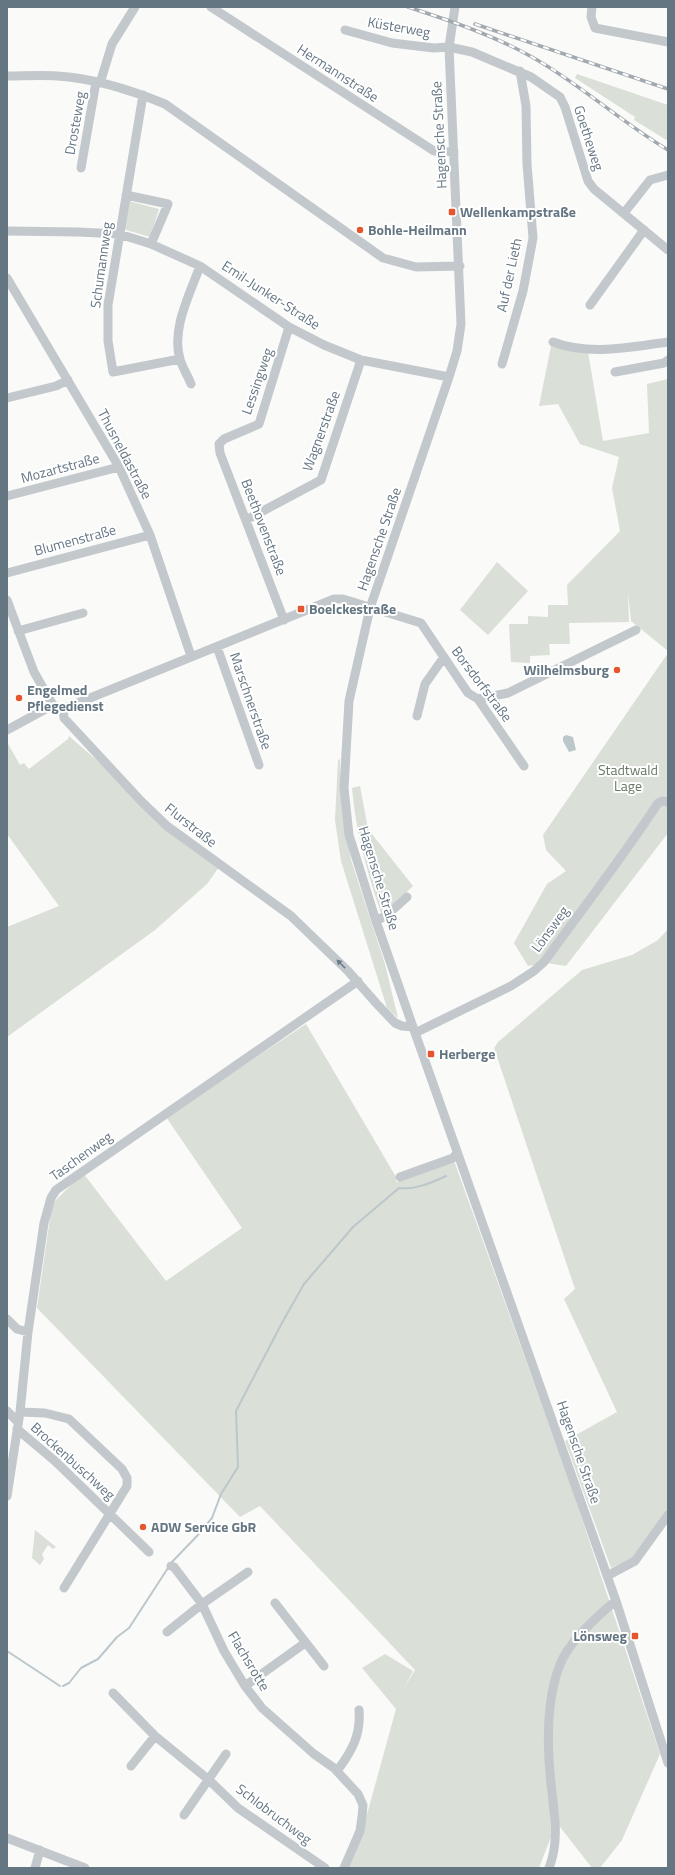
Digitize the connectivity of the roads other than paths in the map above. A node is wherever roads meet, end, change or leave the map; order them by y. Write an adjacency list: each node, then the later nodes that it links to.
1 (135, 7): 10 (street, Drosteweg)
2 (211, 7): 12 (street, Hermannstraße)
3 (456, 7): 7 (street, Hagensche Straße)
4 (592, 7): 6 (street)
5 (345, 30): 7 (street, Küsterweg)
6 (668, 42)
7 (449, 47): 8 (street, Goetheweg); 12 (street, Hagensche Straße)
8 (520, 71): 16 (street, Goetheweg); 32 (street, Auf der Lieth)
9 (7, 76): 10 (street)
10 (98, 83): 11 (street); 13 (street, Drosteweg)
11 (143, 95): 15 (street, Schumannweg); 23 (street)
12 (454, 152): 23 (street, Hagensche Straße)
13 (81, 168)
14 (668, 176): 16 (street)
15 (126, 195): 19 (street, Schumannweg); 20 (street)
16 (624, 213): 17 (street, Goetheweg)
17 (644, 230): 21 (street, Goetheweg); 25 (street)
18 (7, 231): 19 (street, Emil-Junker-Straße)
19 (119, 234): 20 (street, Emil-Junker-Straße); 29 (street, Schumannweg)
20 (151, 244): 22 (street, Emil-Junker-Straße)
21 (668, 250)
22 (200, 266): 26 (street, Emil-Junker-Straße); 29 (street)
23 (460, 266): 34 (street, Hagensche Straße)
24 (7, 278): 35 (street, Thusneldastraße)
25 (590, 305)
26 (290, 327): 30 (street, Emil-Junker-Straße); 38 (street, Lessingweg)
27 (553, 342): 28 (street)
28 (668, 342)
29 (180, 359): 36 (street)
30 (362, 360): 34 (street, Emil-Junker-Straße); 41 (street, Wagnerstraße)
31 (668, 360): 33 (street)
32 (502, 364)
33 (615, 372)
34 (449, 377): 45 (street, Hagensche Straße)
35 (68, 380): 37 (street); 39 (street, Thusneldastraße)
36 (191, 384)
37 (7, 398)
38 (219, 444): 41 (street, Beethovenstraße)
39 (119, 467): 40 (street, Mozartstraße); 42 (street, Thusneldastraße)
40 (7, 496)
41 (246, 520): 47 (street, Beethovenstraße)
42 (150, 534): 43 (street, Blumenstraße); 51 (street, Thusneldastraße)
43 (7, 573)
44 (7, 600): 49 (street)
45 (370, 608): 47 (street); 52 (street, Borsdorfstraße); 62 (street, Hagensche Straße)
46 (83, 613): 49 (street)
47 (284, 620): 50 (street)
48 (636, 630): 53 (street)
49 (18, 631): 54 (street)
50 (217, 647): 51 (street); 58 (street, Marschnerstraße)
51 (191, 656): 55 (street)
52 (444, 657): 53 (street, Borsdorfstraße); 56 (street)
53 (478, 698): 59 (street, Borsdorfstraße)
54 (53, 704): 55 (street); 57 (street)
55 (63, 709): 63 (street, Flurstraße, one-way to 55)
56 (417, 716)
57 (7, 730)
58 (259, 765)
59 (524, 766)
60 (668, 802): 64 (street, Lönsweg)
61 (407, 897): 62 (street)
62 (376, 921): 64 (street, Hagensche Straße)
63 (358, 981): 64 (street, Flurstraße); 68 (street, Taschenweg)
64 (414, 1030): 65 (street, Hagensche Straße)
65 (457, 1153): 66 (street); 78 (street, Hagensche Straße)
66 (400, 1177)
67 (7, 1319): 68 (street)
68 (28, 1332): 70 (street, Taschenweg)
69 (7, 1411): 71 (street, Brockenbuschweg)
70 (20, 1412): 71 (street, Taschenweg); 73 (street, Brockenbuschweg)
71 (18, 1425): 72 (street, Taschenweg); 73 (street, Brockenbuschweg)
72 (7, 1496)
73 (110, 1513): 75 (street); 79 (street, Brockenbuschweg)
74 (668, 1514): 78 (street)
75 (149, 1552)
76 (171, 1566): 82 (street, Flachsrotte)
77 (248, 1572): 82 (street)
78 (607, 1576): 80 (street, Hagensche Straße)
79 (64, 1588)
80 (616, 1601): 91 (street, Hagensche Straße); 102 (street)
81 (275, 1603): 84 (street)
82 (202, 1604): 83 (street); 86 (street, Flachsrotte)
83 (168, 1632)
84 (305, 1643): 85 (street); 86 (street)
85 (324, 1666)
86 (245, 1686): 93 (street, Flachsrotte)
87 (113, 1693): 89 (street, Schlobruchweg)
88 (359, 1710): 93 (street)
89 (155, 1736): 92 (street); 94 (street, Schlobruchweg)
90 (226, 1754): 94 (street)
91 (668, 1763)
92 (130, 1766)
93 (337, 1771): 101 (street, Flachsrotte)
94 (209, 1780): 95 (street); 100 (street, Schlobruchweg)
95 (184, 1815)
96 (7, 1838): 97 (street)
97 (40, 1850): 98 (street); 99 (street)
98 (35, 1868)
99 (85, 1868)
100 (325, 1868)
101 (344, 1868)
102 (549, 1868)

